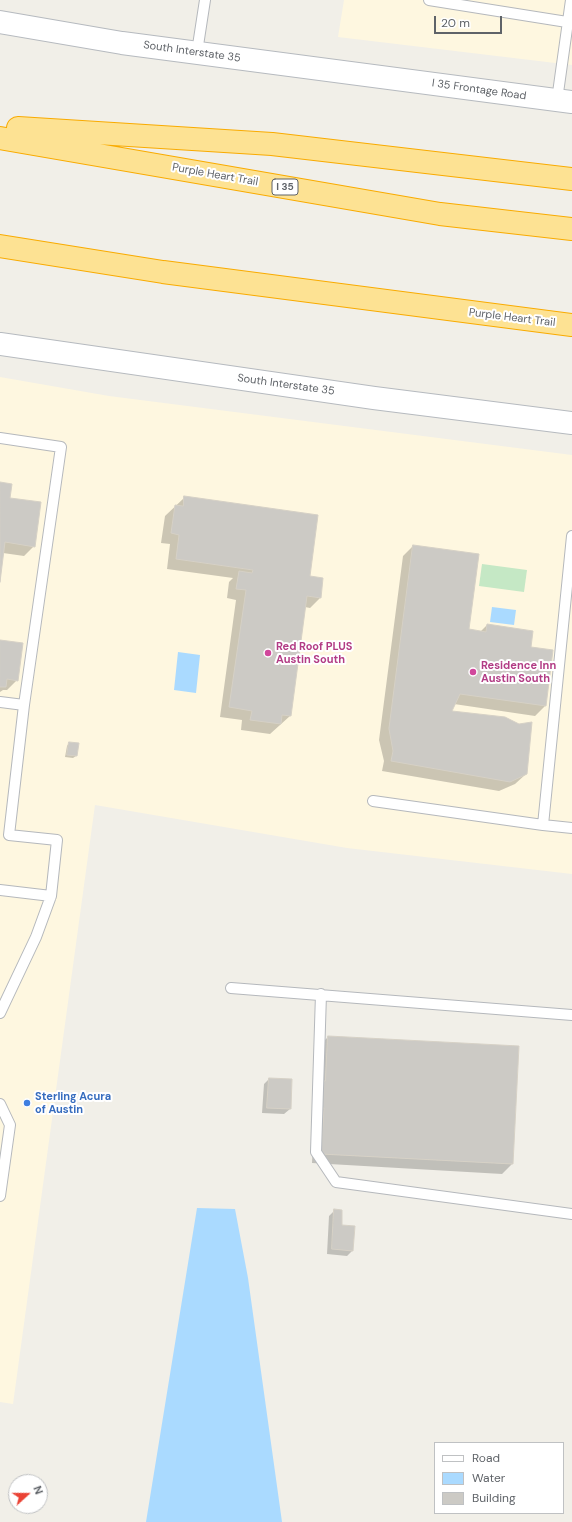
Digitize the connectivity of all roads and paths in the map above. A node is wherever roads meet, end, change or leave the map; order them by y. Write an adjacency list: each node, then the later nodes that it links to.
1 (205, 0): 6 (lane)
2 (429, 0): 5 (lane)
3 (571, 1): 5 (lane)
4 (0, 22): 6 (main road, South Interstate 35)
5 (567, 22): 8 (lane)
6 (198, 52): 7 (main road, South Interstate 35)
7 (385, 78): 8 (main road, I 35 Frontage Road)
8 (564, 101)
9 (0, 127): 11 (highway)
10 (0, 138): 12 (highway, Purple Heart Trail / I 35)
11 (572, 179)
12 (572, 229)
13 (0, 246): 14 (highway, Purple Heart Trail)
14 (572, 326)
15 (0, 344): 16 (main road, South Interstate 35)
16 (572, 423)
17 (0, 438): 21 (lane)
18 (572, 536): 19 (lane)
19 (567, 631): 23 (lane)
20 (0, 702): 21 (lane)
21 (24, 705): 26 (lane)
22 (374, 801): 23 (lane)
23 (543, 825): 24 (lane)
24 (572, 828)
25 (0, 890): 26 (lane)
26 (51, 896): 29 (lane)
27 (231, 988): 28 (lane)
28 (321, 994): 30 (lane); 34 (lane)
29 (0, 1013)
30 (572, 1015)
31 (0, 1104): 32 (lane)
32 (2, 1113): 33 (lane)
33 (0, 1191)
34 (572, 1214)

